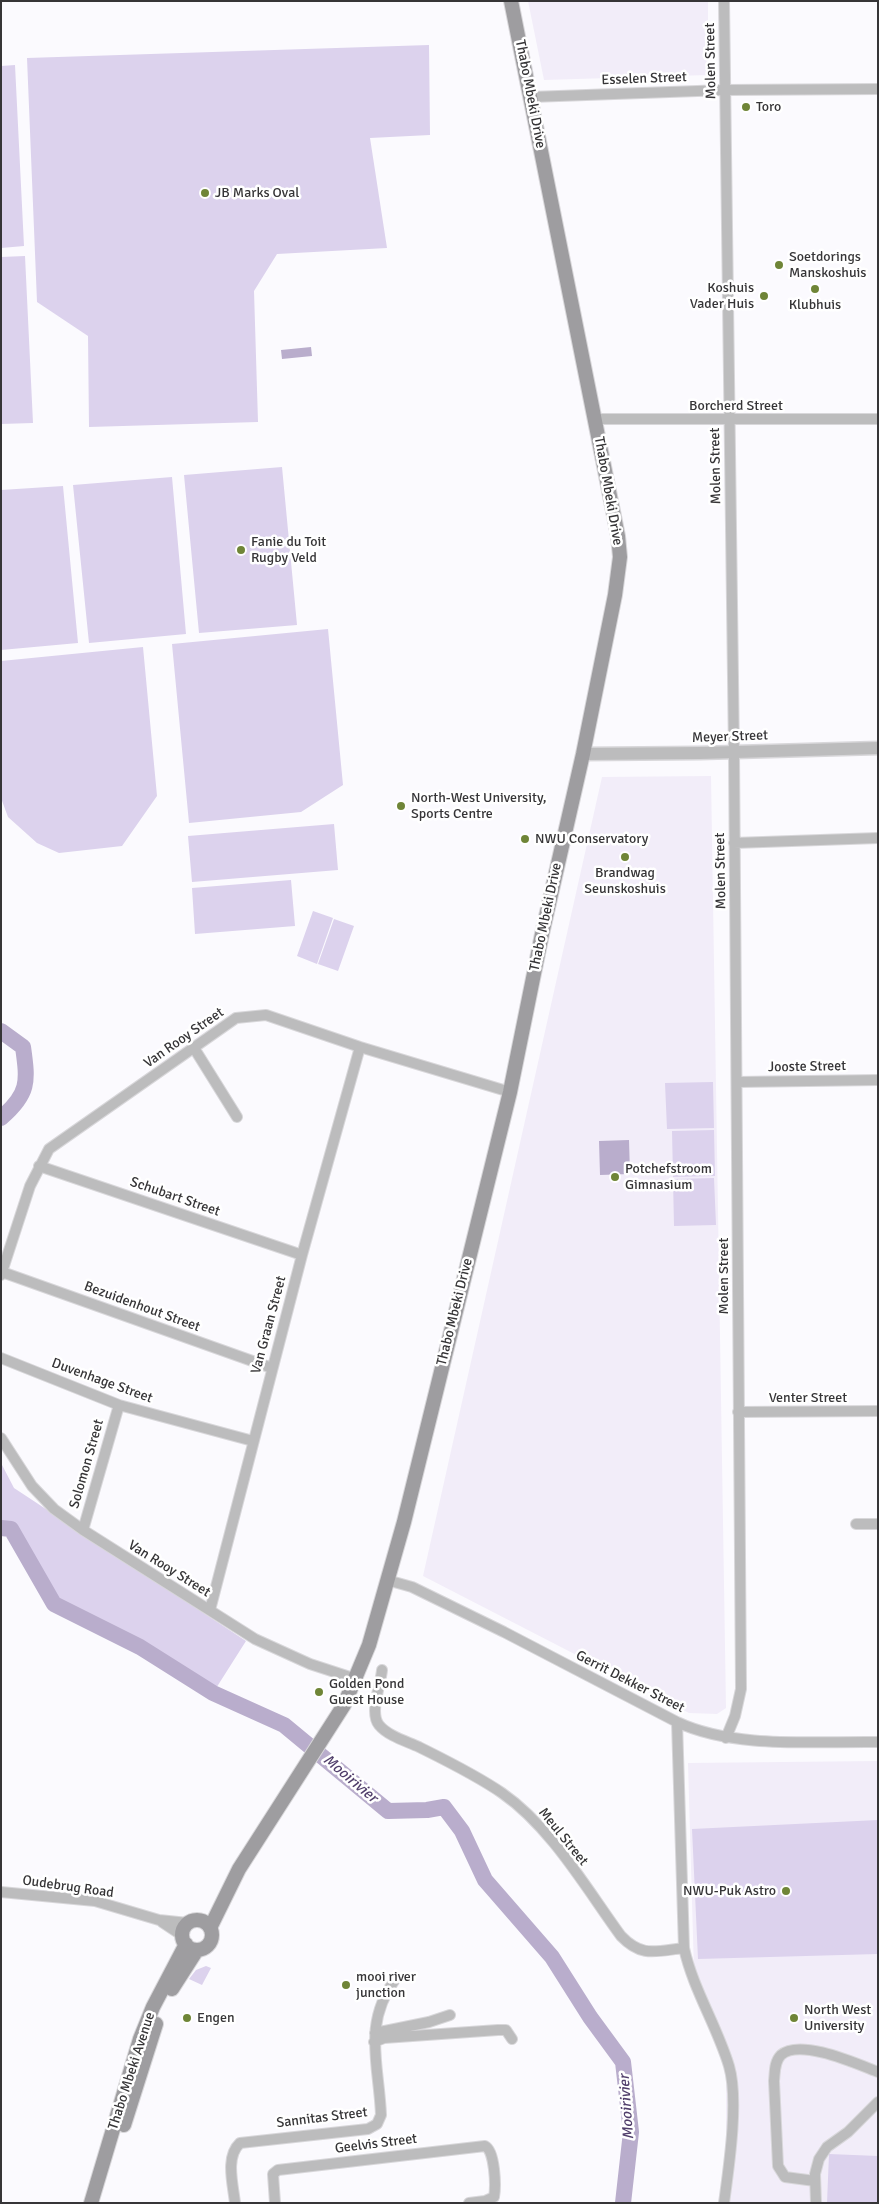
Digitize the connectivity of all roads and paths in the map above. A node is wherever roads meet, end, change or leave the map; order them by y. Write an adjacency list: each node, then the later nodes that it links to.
1 (511, 1): 5 (main road, Thabo Mbeki Drive)
2 (724, 1): 4 (street, Molen Street)
3 (878, 89): 4 (street, Esselen Street)
4 (725, 90): 5 (street, Esselen Street); 7 (street, Molen Street)
5 (531, 97): 6 (main road, Thabo Mbeki Drive)
6 (595, 419): 7 (street, Borcherd Street); 11 (main road, Thabo Mbeki Drive)
7 (729, 420): 8 (street, Borcherd Street); 10 (street, Molen Street)
8 (878, 420)
9 (878, 748): 10 (street, Meyer Street)
10 (734, 752): 11 (street, Meyer Street); 13 (street, Molen Street)
11 (583, 754): 18 (main road, Thabo Mbeki Drive)
12 (878, 838): 13 (street)
13 (734, 843): 17 (street, Molen Street)
14 (360, 1047): 15 (street, Van Rooy Street); 18 (street, Van Rooy Street); 21 (street, Van Graan Street)
15 (194, 1048): 19 (street); 20 (street, Van Rooy Street)
16 (878, 1080): 17 (street, Jooste Street)
17 (737, 1082): 27 (street, Molen Street)
18 (510, 1092): 33 (main road, Thabo Mbeki Drive)
19 (237, 1117)
20 (39, 1166): 21 (street, Schubart Street); 22 (street, Van Rooy Street)
21 (302, 1255): 24 (street, Van Graan Street)
22 (2, 1273): 24 (street, Bezuidenhout Street)
23 (1, 1358): 25 (street, Duvenhage Street)
24 (272, 1368): 29 (street, Van Graan Street)
25 (119, 1405): 29 (street, Duvenhage Street); 32 (street, Solomon Street)
26 (878, 1411): 27 (street, Venter Street)
27 (738, 1412): 39 (street, Molen Street)
28 (1, 1438): 32 (street, Van Rooy Street)
29 (252, 1442): 34 (street, Van Graan Street)
30 (856, 1524): 31 (street)
31 (878, 1524)
32 (83, 1530): 34 (street, Van Rooy Street)
33 (387, 1580): 36 (main road, Thabo Mbeki Drive); 37 (street, Gerrit Dekker Street)
34 (210, 1610): 36 (street, Van Rooy Street)
35 (382, 1670): 43 (street, Meul Street)
36 (356, 1679): 38 (main road, Thabo Mbeki Drive)
37 (677, 1722): 39 (street, Gerrit Dekker Street); 43 (street)
38 (328, 1731): 42 (main road, Thabo Mbeki Avenue)
39 (726, 1738): 40 (street, Gerrit Dekker Street)
40 (878, 1742)
41 (1, 1892): 42 (street, Oudebrug Road)
42 (194, 1933): 51 (main road, Thabo Mbeki Avenue); 52 (main road, Thabo Mbeki Avenue)
43 (684, 1948): 56 (street)
44 (396, 1978): 46 (street, Sannitas Street)
45 (450, 2015): 46 (street)
46 (374, 2038): 47 (street); 53 (street, Sannitas Street)
47 (512, 2039)
48 (878, 2072): 50 (street)
49 (878, 2102): 50 (street)
50 (815, 2181): 57 (street)
51 (92, 2203)
52 (101, 2203)
53 (235, 2203)
54 (275, 2203): 55 (street, Geelvis Street)
55 (469, 2203)
56 (724, 2203)
57 (816, 2203)

